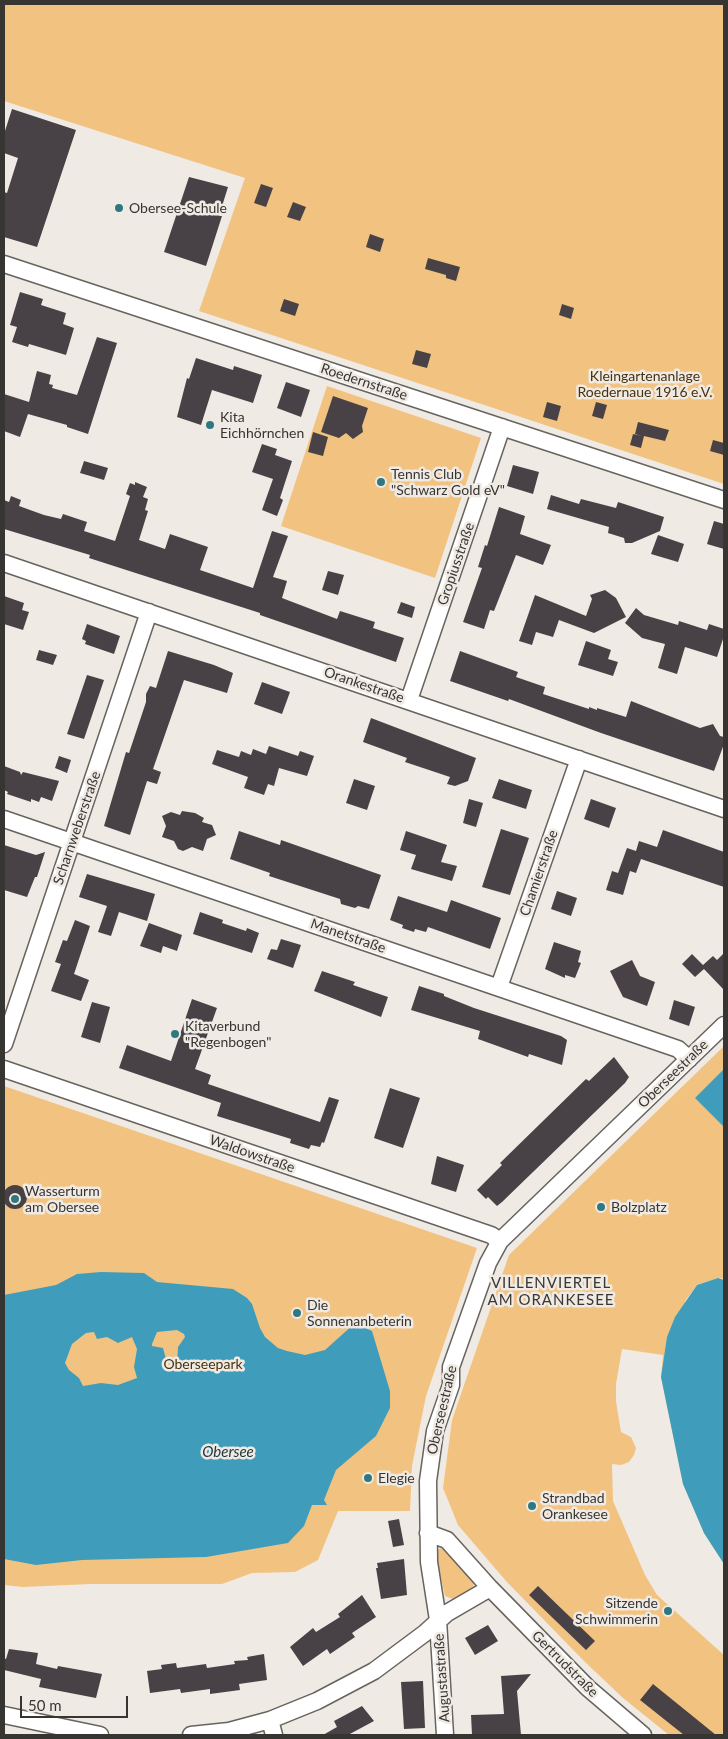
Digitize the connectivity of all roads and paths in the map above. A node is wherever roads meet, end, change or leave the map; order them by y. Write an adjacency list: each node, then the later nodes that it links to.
1 (4, 264): 2 (street, Roedernstraße)
2 (502, 427): 3 (street, Roedernstraße); 6 (street, Gropiusstraße)
3 (724, 500)
4 (4, 563): 5 (street, Orankestraße)
5 (149, 612): 6 (street, Orankestraße); 10 (street, Scharnweberstraße)
6 (410, 700): 7 (street, Orankestraße)
7 (579, 759): 8 (street, Orankestraße); 11 (street, Chamierstraße)
8 (724, 809)
9 (4, 819): 10 (street, Manetstraße)
10 (72, 842): 11 (street, Manetstraße); 13 (street, Scharnweberstraße)
11 (500, 988): 14 (street, Manetstraße)
12 (724, 1025): 14 (street, Oberseestraße)
13 (4, 1044)
14 (689, 1059): 16 (street, Oberseestraße)
15 (4, 1070): 16 (street, Waldowstraße)
16 (500, 1242): 17 (street, Oberseestraße)
17 (428, 1533): 18 (street, Gertrudstraße); 19 (street, Oberseestraße)
18 (490, 1588): 19 (street); 25 (street, Gertrudstraße)
19 (438, 1620): 21 (street); 24 (street, Augustastraße)
20 (4, 1714): 22 (street)
21 (272, 1728): 23 (street)
22 (100, 1735)
23 (190, 1735)
24 (445, 1735)
25 (643, 1735)

